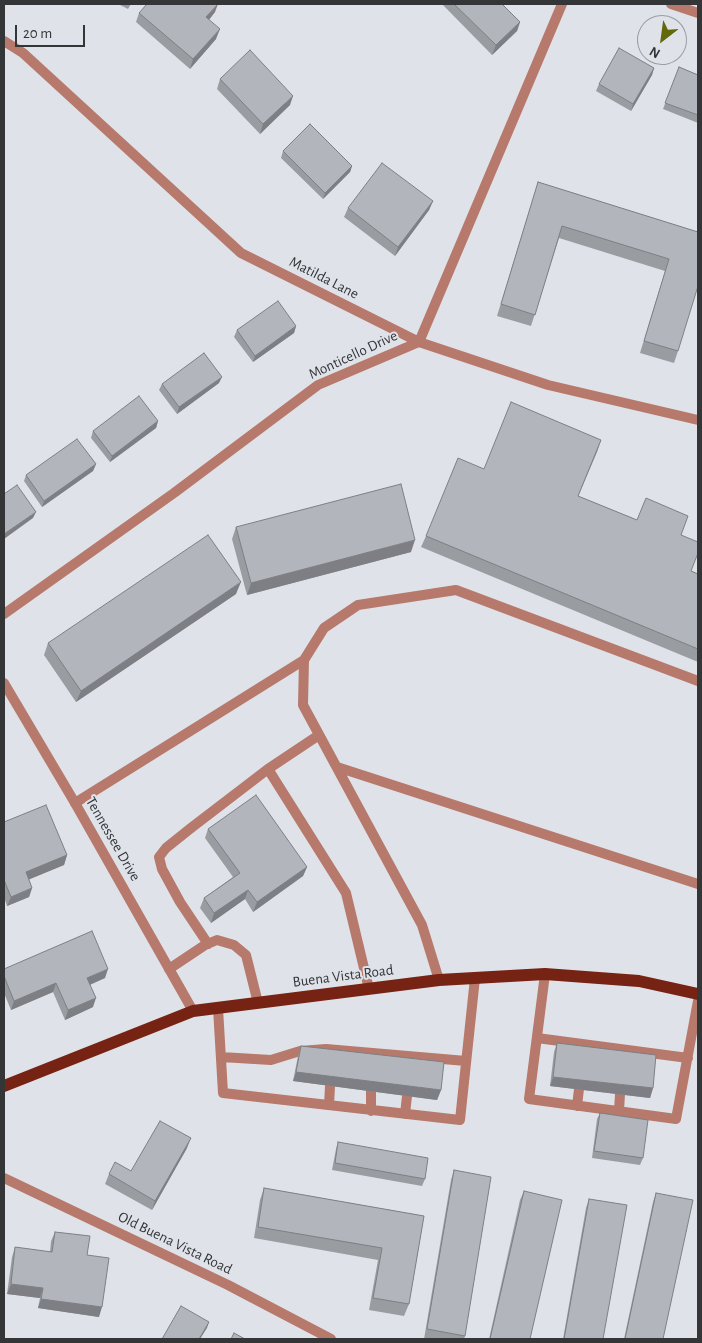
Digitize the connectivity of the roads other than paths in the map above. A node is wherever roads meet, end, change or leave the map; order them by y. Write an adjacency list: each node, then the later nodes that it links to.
1 (562, 4): 5 (street, Monticello Drive)
2 (671, 4): 3 (street)
3 (698, 13)
4 (4, 42): 5 (street, Matilda Lane)
5 (419, 342): 6 (street, Matilda Lane); 7 (street, Monticello Drive)
6 (698, 420)
7 (4, 614)
8 (304, 660): 9 (street); 11 (street); 14 (street)
9 (698, 680)
10 (4, 684): 14 (street, Tennessee Drive)
11 (319, 735): 12 (street); 13 (street)
12 (337, 768): 15 (street); 20 (street)
13 (268, 770): 16 (street); 21 (street)
14 (75, 803): 17 (street, Tennessee Drive)
15 (698, 884)
16 (208, 944): 17 (street); 24 (street)
17 (169, 969): 26 (street, Tennessee Drive)
18 (545, 974): 19 (main road, Buena Vista Road); 22 (main road, Buena Vista Road); 27 (street)
19 (475, 978): 20 (main road, Buena Vista Road); 35 (street)
20 (439, 980): 21 (main road, Buena Vista Road)
21 (369, 989): 24 (main road, Buena Vista Road)
22 (698, 994)
23 (698, 1001): 34 (street)
24 (258, 1003): 25 (main road, Buena Vista Road)
25 (218, 1008): 26 (main road, Buena Vista Road); 33 (street)
26 (193, 1011): 39 (main road, Buena Vista Road)
27 (537, 1038): 28 (street); 46 (street)
28 (583, 1044): 29 (street); 32 (street)
29 (624, 1049): 34 (street); 36 (street)
30 (371, 1052): 31 (street); 33 (street); 37 (street)
31 (410, 1056): 35 (street); 38 (street)
32 (582, 1056)
33 (221, 1057): 45 (street)
34 (688, 1058): 48 (street)
35 (466, 1061): 49 (street)
36 (622, 1061)
37 (372, 1064)
38 (409, 1068)
39 (4, 1086)
40 (330, 1086): 45 (street)
41 (579, 1089): 46 (street)
42 (371, 1091): 47 (street)
43 (620, 1094): 48 (street)
44 (407, 1096): 49 (street)
45 (329, 1105): 47 (street)
46 (577, 1106): 48 (street)
47 (371, 1111): 49 (street)
48 (619, 1111)
49 (405, 1114)
50 (4, 1178): 51 (street, Old Buena Vista Road)
51 (331, 1339)

